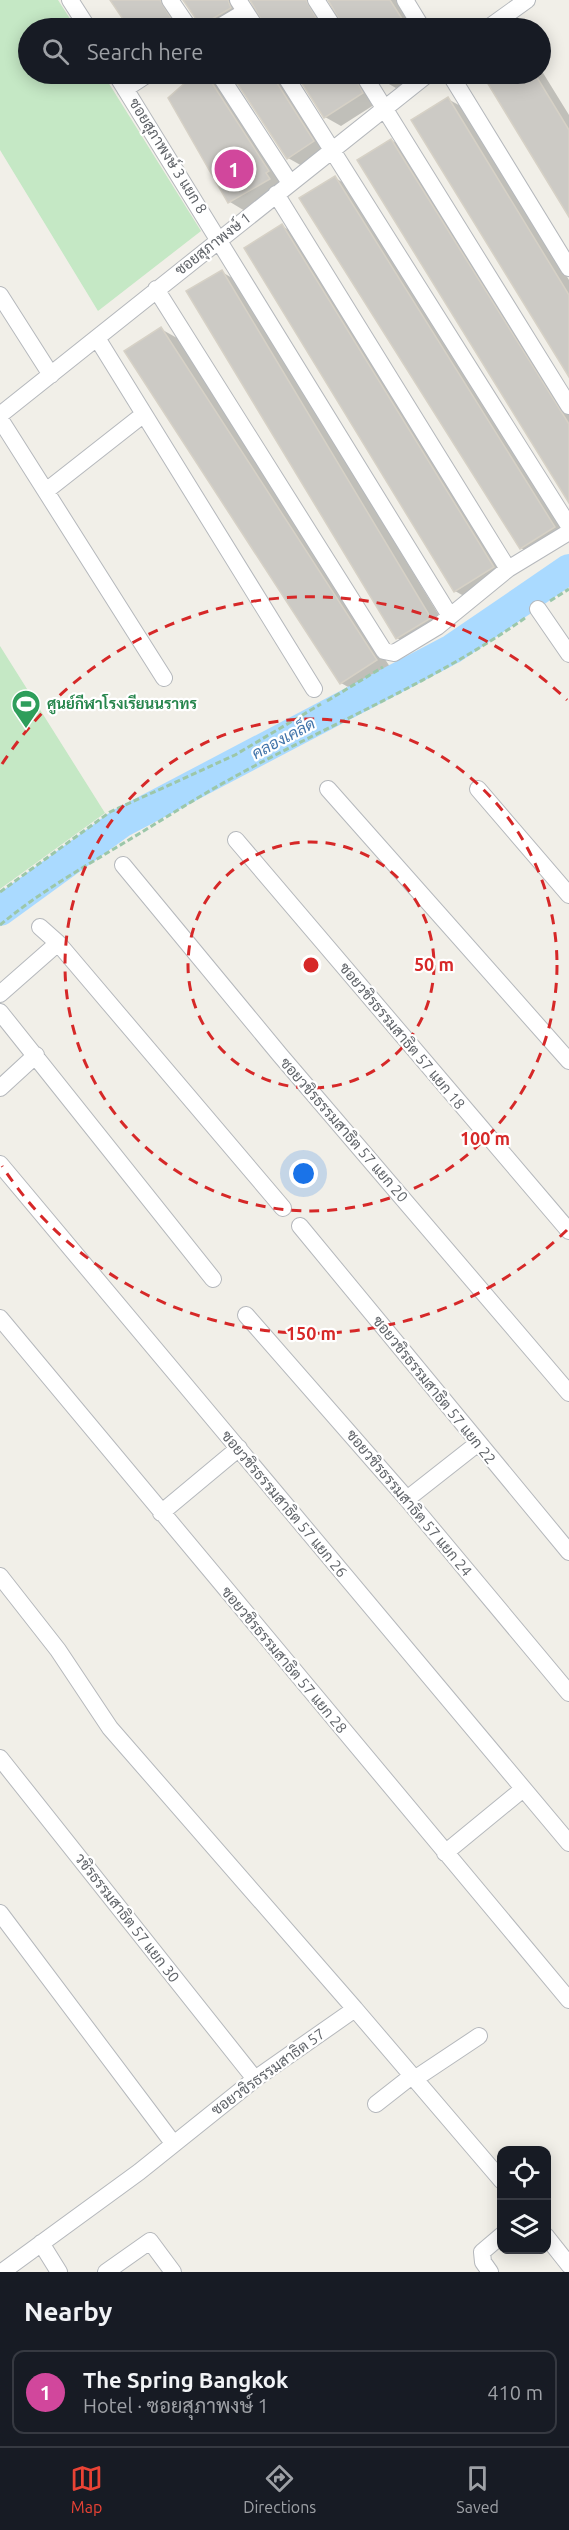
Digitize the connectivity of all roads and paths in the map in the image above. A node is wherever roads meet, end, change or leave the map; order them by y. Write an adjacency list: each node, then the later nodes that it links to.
1 (70, 0): 7 (street)
2 (170, 0): 8 (street)
3 (316, 0): 10 (street)
4 (405, 0): 11 (street)
5 (527, 0): 12 (street)
6 (242, 6): 9 (street)
7 (82, 18)
8 (182, 18)
9 (229, 18)
10 (328, 18)
11 (416, 18)
12 (502, 18)
13 (122, 84): 20 (street, ซอยสุภาพงษ์ 3 แยก 8)
14 (132, 84): 20 (street)
15 (226, 84): 23 (street)
16 (290, 84): 22 (street)
17 (369, 84): 21 (street)
18 (415, 84): 21 (street, ซอยสุภาพงษ์ 1)
19 (456, 84): 26 (street)
20 (125, 88): 25 (street, ซอยสุภาพงษ์ 3 แยก 8)
21 (384, 108): 22 (street, ซอยสุภาพงษ์ 1); 31 (street)
22 (331, 150): 23 (street, ซอยสุภาพงษ์ 1); 36 (street)
23 (290, 183): 24 (street, ซอยสุภาพงษ์ 1)
24 (276, 194): 25 (street, ซอยสุภาพงษ์ 1); 38 (street)
25 (219, 239): 27 (street, ซอยสุภาพงษ์ 1); 41 (street, ซอยสุภาพงษ์ 3 แยก 8)
26 (569, 268)
27 (156, 289): 29 (street, ซอยสุภาพงษ์ 1); 41 (street)
28 (0, 295): 30 (street)
29 (97, 338): 30 (street, ซอยสุภาพงษ์ 1); 32 (street)
30 (51, 375): 33 (street, ซอยสุภาพงษ์ 1)
31 (569, 406)
32 (144, 414): 35 (street); 45 (street)
33 (0, 415)
34 (0, 420): 35 (street)
35 (46, 492): 44 (street)
36 (569, 526)
37 (569, 532): 38 (street)
38 (508, 568): 41 (street)
39 (569, 589): 40 (path)
40 (538, 609): 42 (street); 52 (path)
41 (450, 615)
42 (569, 654)
43 (390, 662): 50 (path)
44 (164, 678)
45 (314, 689)
46 (327, 789): 58 (street)
47 (478, 789): 51 (street)
48 (236, 840): 63 (street, ซอยวชิรธรรมสาธิต 57 แยก 18)
49 (123, 865): 67 (street, ซอยวชิรธรรมสาธิต 57 แยก 20)
50 (0, 892)
51 (569, 895)
52 (0, 925)
53 (40, 927): 54 (street)
54 (58, 943): 55 (street); 61 (street)
55 (0, 994)
56 (0, 1012): 57 (street)
57 (36, 1055): 59 (street); 64 (street)
58 (569, 1061)
59 (0, 1088)
60 (0, 1164): 69 (street, ซอยวชิรธรรมสาธิต 57 แยก 26)
61 (283, 1208)
62 (300, 1226): 68 (street, ซอยวชิรธรรมสาธิต 57 แยก 22)
63 (569, 1231)
64 (213, 1279)
65 (246, 1315): 70 (street, ซอยวชิรธรรมสาธิต 57 แยก 24)
66 (0, 1318): 71 (street, ซอยวชิรธรรมสาธิต 57 แยก 28)
67 (569, 1393)
68 (477, 1444): 70 (street); 72 (street, ซอยวชิรธรรมสาธิต 57 แยก 22)
69 (239, 1448): 71 (street); 76 (street, ซอยวชิรธรรมสาธิต 57 แยก 26)
70 (407, 1499): 74 (street, ซอยวชิรธรรมสาธิต 57 แยก 24)
71 (161, 1513): 78 (street, ซอยวชิรธรรมสาธิต 57 แยก 28)
72 (569, 1552)
73 (0, 1576): 81 (street)
74 (569, 1693)
75 (0, 1758): 84 (street, วชิรธรรมสาธิต 57 แยก 30)
76 (523, 1789): 77 (street, ซอยวชิรธรรมสาธิต 57 แยก 26); 78 (street)
77 (569, 1843)
78 (445, 1853): 80 (street, ซอยวชิรธรรมสาธิต 57 แยก 28)
79 (0, 1913): 86 (street)
80 (569, 2000)
81 (355, 2009): 83 (street); 84 (street, ซอยวชิรธรรมสาธิต 57)
82 (479, 2036): 83 (street)
83 (414, 2077): 85 (street); 87 (street)
84 (255, 2079): 86 (street, ซอยวชิรธรรมสาธิต 57)
85 (376, 2104)
86 (173, 2143): 90 (street, ซอยวชิรธรรมสาธิต 57)
87 (497, 2176)
88 (497, 2239): 96 (street)
89 (551, 2242): 91 (street)
90 (41, 2243): 92 (street, ซอยวชิรธรรมสาธิต 57); 93 (street)
91 (569, 2265)
92 (2, 2272)
93 (59, 2272)
94 (106, 2272): 95 (street)
95 (173, 2272)
96 (490, 2272)

